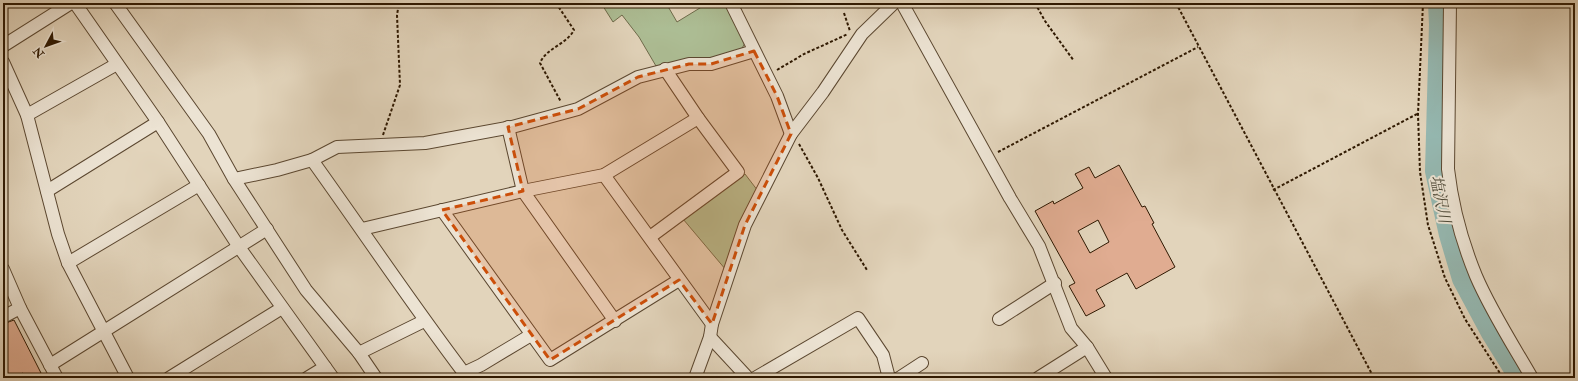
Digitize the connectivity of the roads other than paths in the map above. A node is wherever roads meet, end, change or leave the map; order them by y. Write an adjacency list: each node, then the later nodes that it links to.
1 (71, 3): 8 (street)
2 (74, 3): 11 (street)
3 (115, 3): 20 (street)
4 (731, 3): 9 (street)
5 (894, 3): 17 (street)
6 (902, 3): 32 (street)
7 (1450, 3): 61 (street)
8 (3, 46)
9 (754, 51): 12 (street); 17 (street)
10 (3, 62): 13 (street)
11 (117, 64): 13 (street); 15 (street)
12 (665, 69): 14 (street); 16 (street)
13 (27, 115): 22 (street)
14 (698, 118): 19 (street); 27 (street)
15 (158, 122): 21 (street); 22 (street)
16 (508, 127): 18 (street); 23 (street)
17 (791, 134): 39 (street)
18 (312, 160): 20 (street); 26 (street)
19 (604, 176): 23 (street); 27 (street)
20 (234, 179): 25 (street)
21 (198, 185): 28 (street); 29 (street)
22 (47, 190): 29 (street)
23 (523, 192): 24 (street); 38 (street)
24 (442, 210): 26 (street); 41 (street)
25 (267, 229): 28 (street); 44 (street)
26 (362, 229): 37 (street)
27 (650, 237): 31 (street)
28 (239, 247): 34 (street); 40 (street)
29 (68, 263): 40 (street)
30 (3, 268): 33 (street)
31 (679, 280): 38 (street); 39 (street)
32 (1055, 283): 36 (street); 43 (street)
33 (20, 308): 35 (street); 46 (street)
34 (282, 308): 47 (street); 50 (street)
35 (3, 317)
36 (999, 319)
37 (424, 321): 41 (street); 44 (street)
38 (615, 321): 41 (street)
39 (712, 324): 42 (street)
40 (103, 331): 46 (street); 49 (street)
41 (531, 335)
42 (710, 338): 54 (street); 55 (street)
43 (1087, 347): 59 (street); 60 (street)
44 (359, 353): 53 (street)
45 (922, 363): 58 (street)
46 (50, 365): 48 (street)
47 (325, 367): 51 (street); 52 (street)
48 (56, 377)
49 (128, 378)
50 (169, 378)
51 (307, 378)
52 (333, 378)
53 (376, 378)
54 (695, 378)
55 (748, 378)
56 (755, 378): 57 (street)
57 (889, 378)
58 (899, 378)
59 (1038, 378)
60 (1106, 378)
61 (1532, 378)

